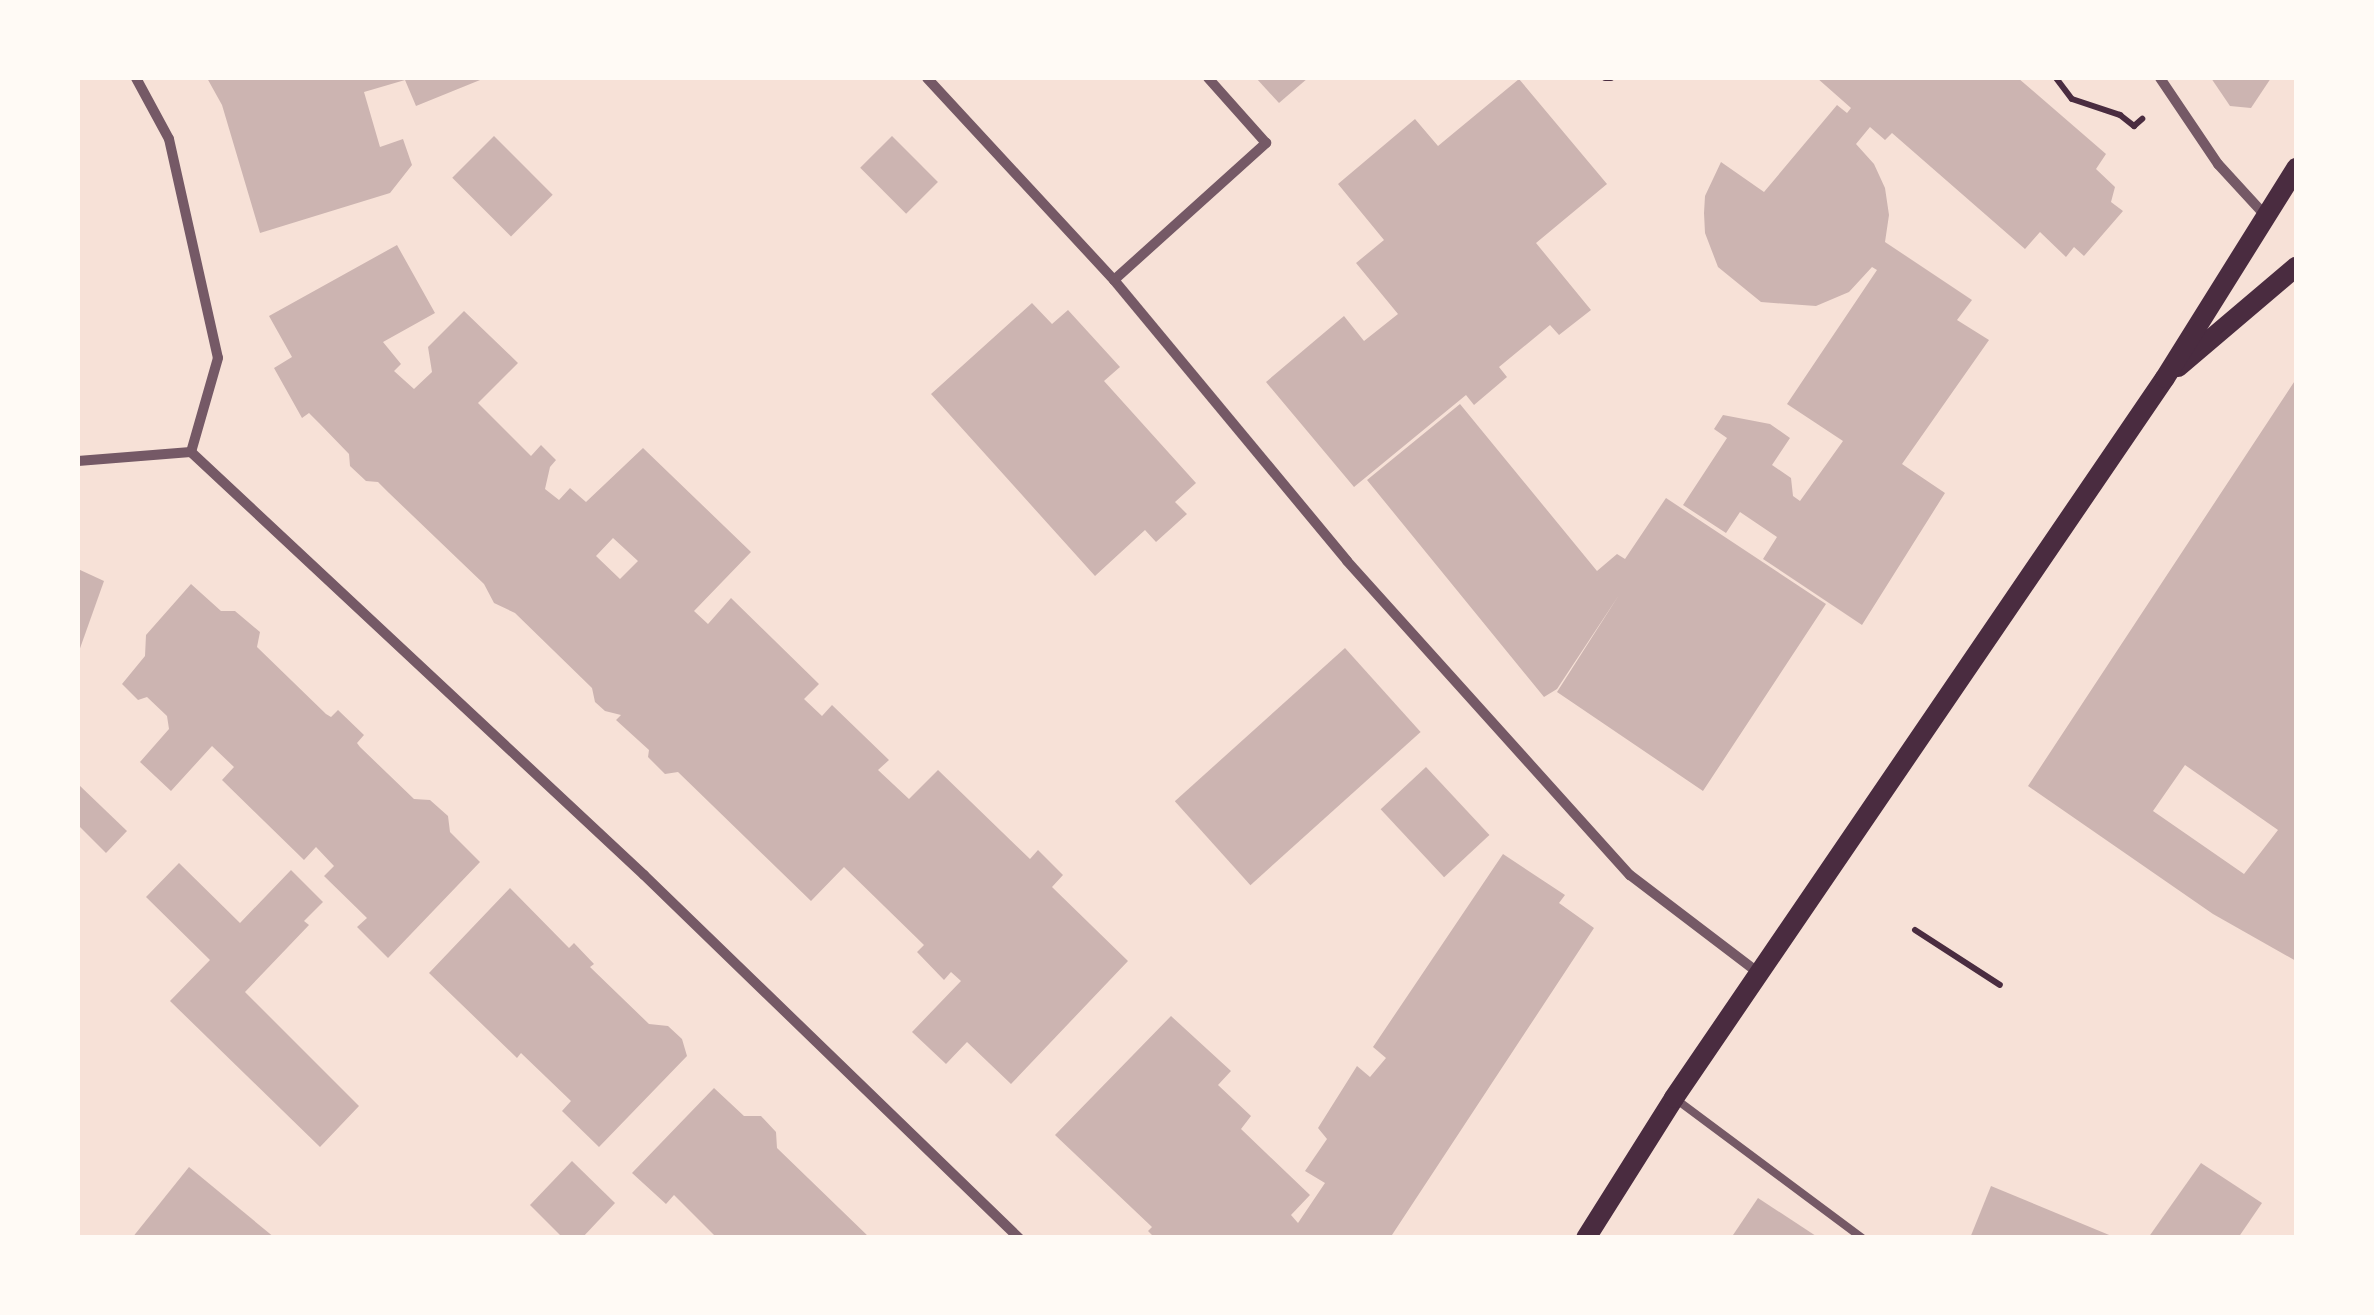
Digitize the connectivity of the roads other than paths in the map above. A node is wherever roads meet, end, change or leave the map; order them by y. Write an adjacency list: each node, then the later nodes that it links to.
1 (136, 78): 10 (street)
2 (927, 78): 8 (street)
3 (1208, 78): 8 (street)
4 (2160, 78): 6 (street)
5 (2296, 168): 6 (main road)
6 (2264, 214): 9 (main road)
7 (2296, 266): 9 (main road)
8 (1114, 280): 12 (street)
9 (2165, 378): 12 (main road)
10 (191, 452): 11 (street); 14 (street)
11 (78, 461)
12 (1761, 974): 13 (main road)
13 (1674, 1098): 15 (main road); 16 (lane)
14 (1019, 1238)
15 (1586, 1238)
16 (1862, 1238)

